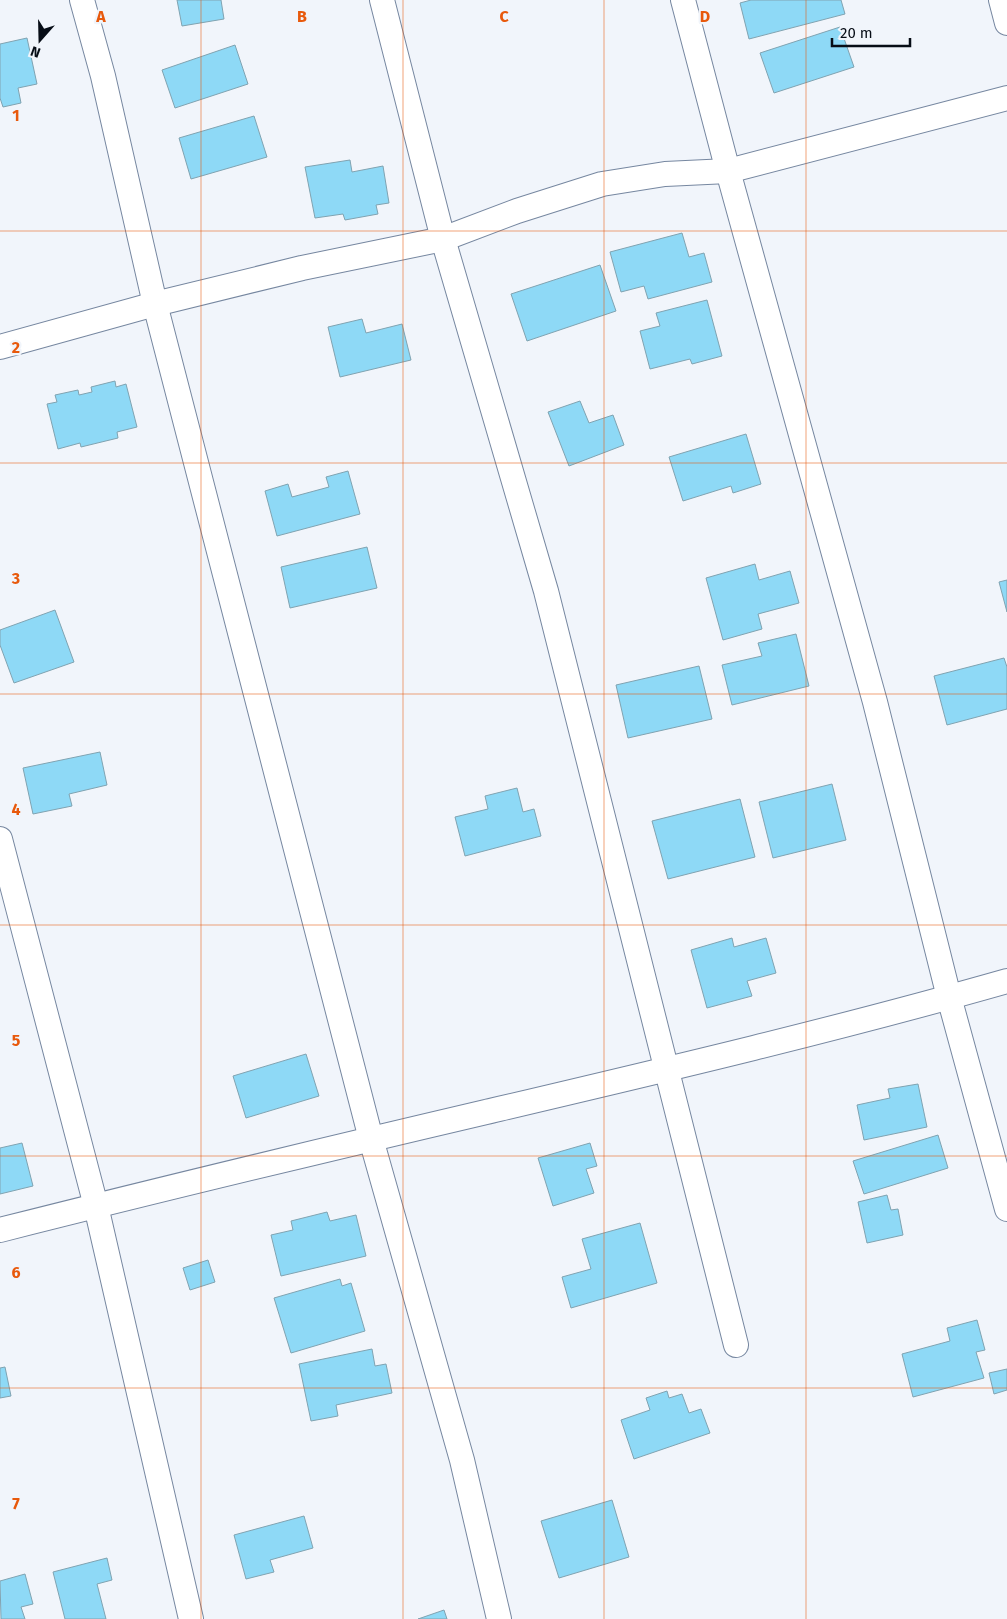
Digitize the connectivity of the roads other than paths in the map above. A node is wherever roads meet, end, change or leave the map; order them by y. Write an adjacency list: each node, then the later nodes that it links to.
1 (82, 0): 9 (street)
2 (382, 0): 8 (street)
3 (683, 0): 7 (street)
4 (1001, 0): 5 (street)
5 (1007, 23)
6 (1007, 98): 7 (street)
7 (728, 171): 8 (street); 13 (street)
8 (444, 239): 9 (street); 14 (street)
9 (155, 304): 10 (street); 15 (street)
10 (0, 347)
11 (0, 839): 16 (street)
12 (1007, 981): 13 (street)
13 (949, 997): 14 (street); 17 (street)
14 (666, 1069): 15 (street); 19 (street)
15 (371, 1139): 16 (street); 21 (street)
16 (96, 1206): 18 (street); 20 (street)
17 (1007, 1210)
18 (0, 1230)
19 (736, 1345)
20 (191, 1619)
21 (499, 1619)

